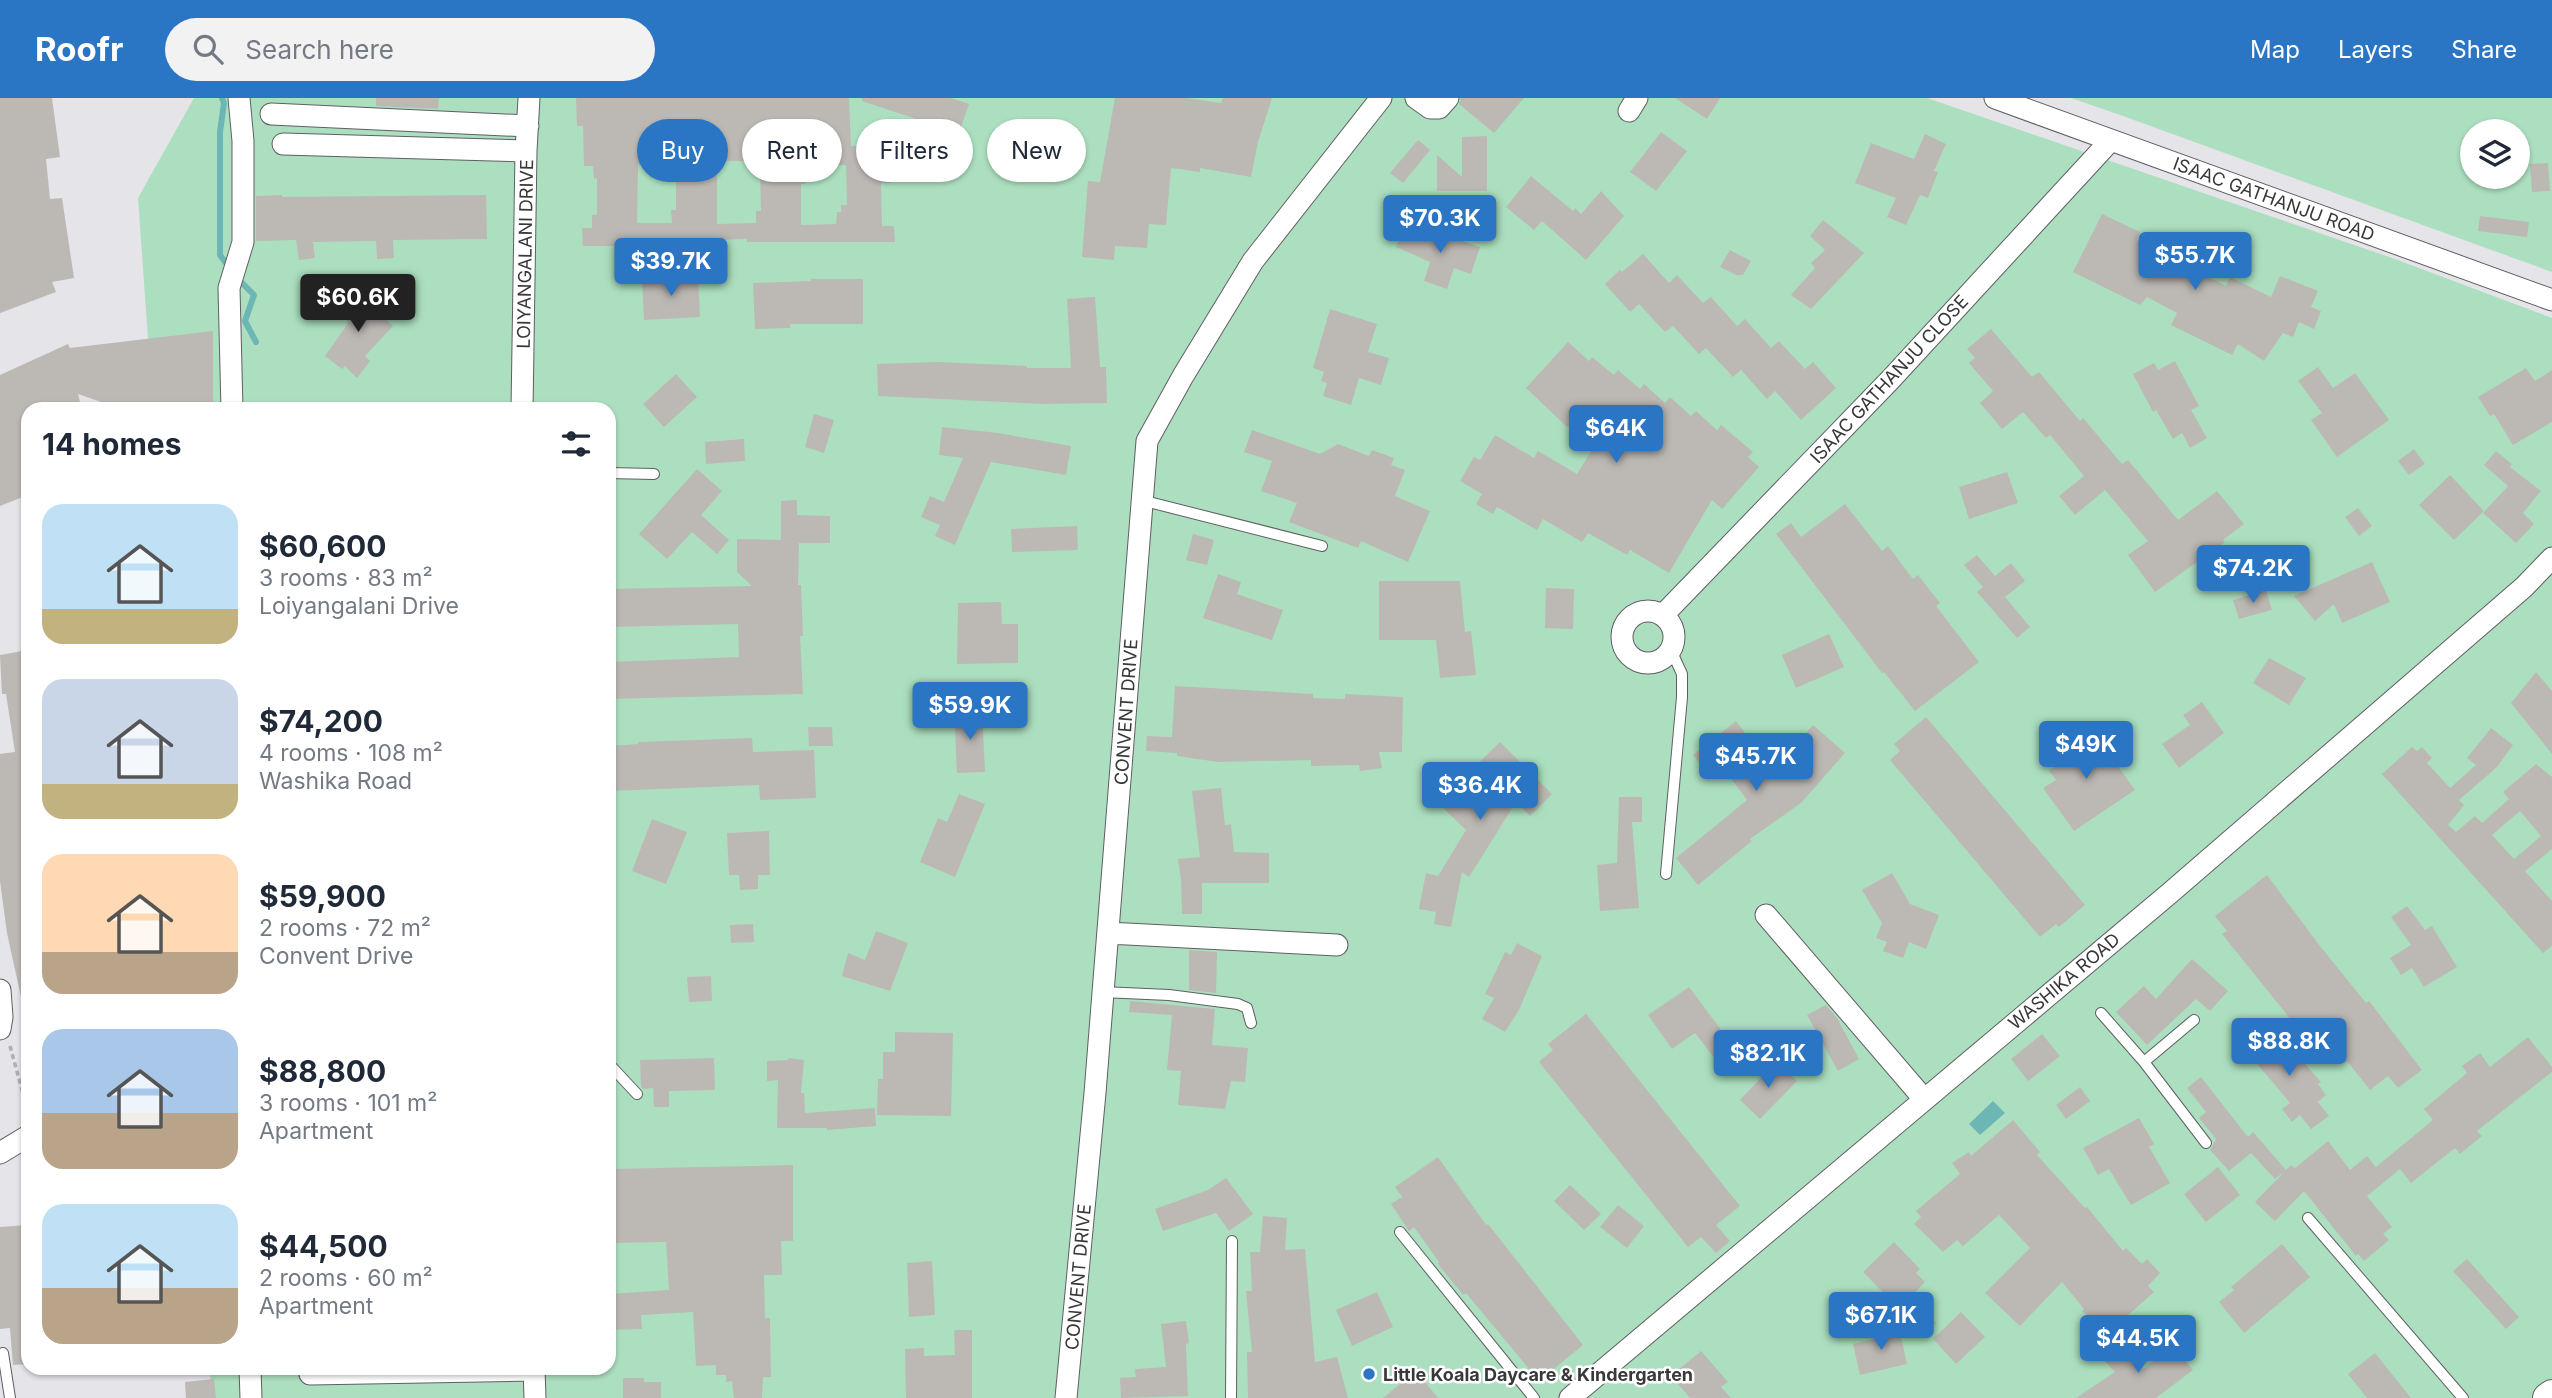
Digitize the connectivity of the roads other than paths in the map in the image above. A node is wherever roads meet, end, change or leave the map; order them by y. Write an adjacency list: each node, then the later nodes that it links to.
1 (239, 98): 13 (street)
2 (529, 98): 8 (street, LOIYANGALANI DRIVE)
3 (1381, 98): 17 (street, CONVENT DRIVE)
4 (1416, 98): 5 (street)
5 (1448, 98)
6 (1995, 98): 9 (street, ISAAC GATHANJU ROAD)
7 (271, 114): 8 (street)
8 (528, 126): 11 (street, LOIYANGALANI DRIVE)
9 (2110, 140): 12 (street, ISAAC GATHANJU ROAD); 20 (street, ISAAC GATHANJU CLOSE)
10 (283, 144): 11 (street)
11 (526, 151): 14 (street, LOIYANGALANI DRIVE)
12 (2552, 300)
13 (232, 402)
14 (522, 402)
15 (616, 472): 16 (lane)
16 (654, 474)
17 (1141, 500): 18 (lane); 24 (street, CONVENT DRIVE)
18 (1322, 546)
19 (2552, 558): 35 (street, WASHIKA ROAD)
20 (1663, 615): 21 (street); 21 (street)
21 (1671, 650): 22 (lane)
22 (1666, 874)
23 (1766, 915): 35 (street)
24 (1108, 933): 25 (street); 27 (street, CONVENT DRIVE)
25 (1337, 945)
26 (0, 990): 30 (street)
27 (1102, 992): 31 (lane); 48 (street, CONVENT DRIVE)
28 (2101, 1013): 32 (lane)
29 (2194, 1020): 32 (lane)
30 (1, 1023)
31 (1251, 1023)
32 (2144, 1062): 37 (lane)
33 (616, 1072): 34 (lane)
34 (637, 1094)
35 (1924, 1099): 51 (street, WASHIKA ROAD)
36 (21, 1140): 38 (street)
37 (2206, 1143)
38 (0, 1153)
39 (2308, 1218): 52 (lane)
40 (1400, 1232): 50 (lane)
41 (1232, 1241): 49 (lane)
42 (3, 1353): 45 (lane)
43 (250, 1375): 46 (street)
44 (534, 1375): 47 (street)
45 (10, 1398)
46 (251, 1398)
47 (535, 1398)
48 (1066, 1398)
49 (1231, 1398)
50 (1534, 1398)
51 (1570, 1398)
52 (2463, 1398)

